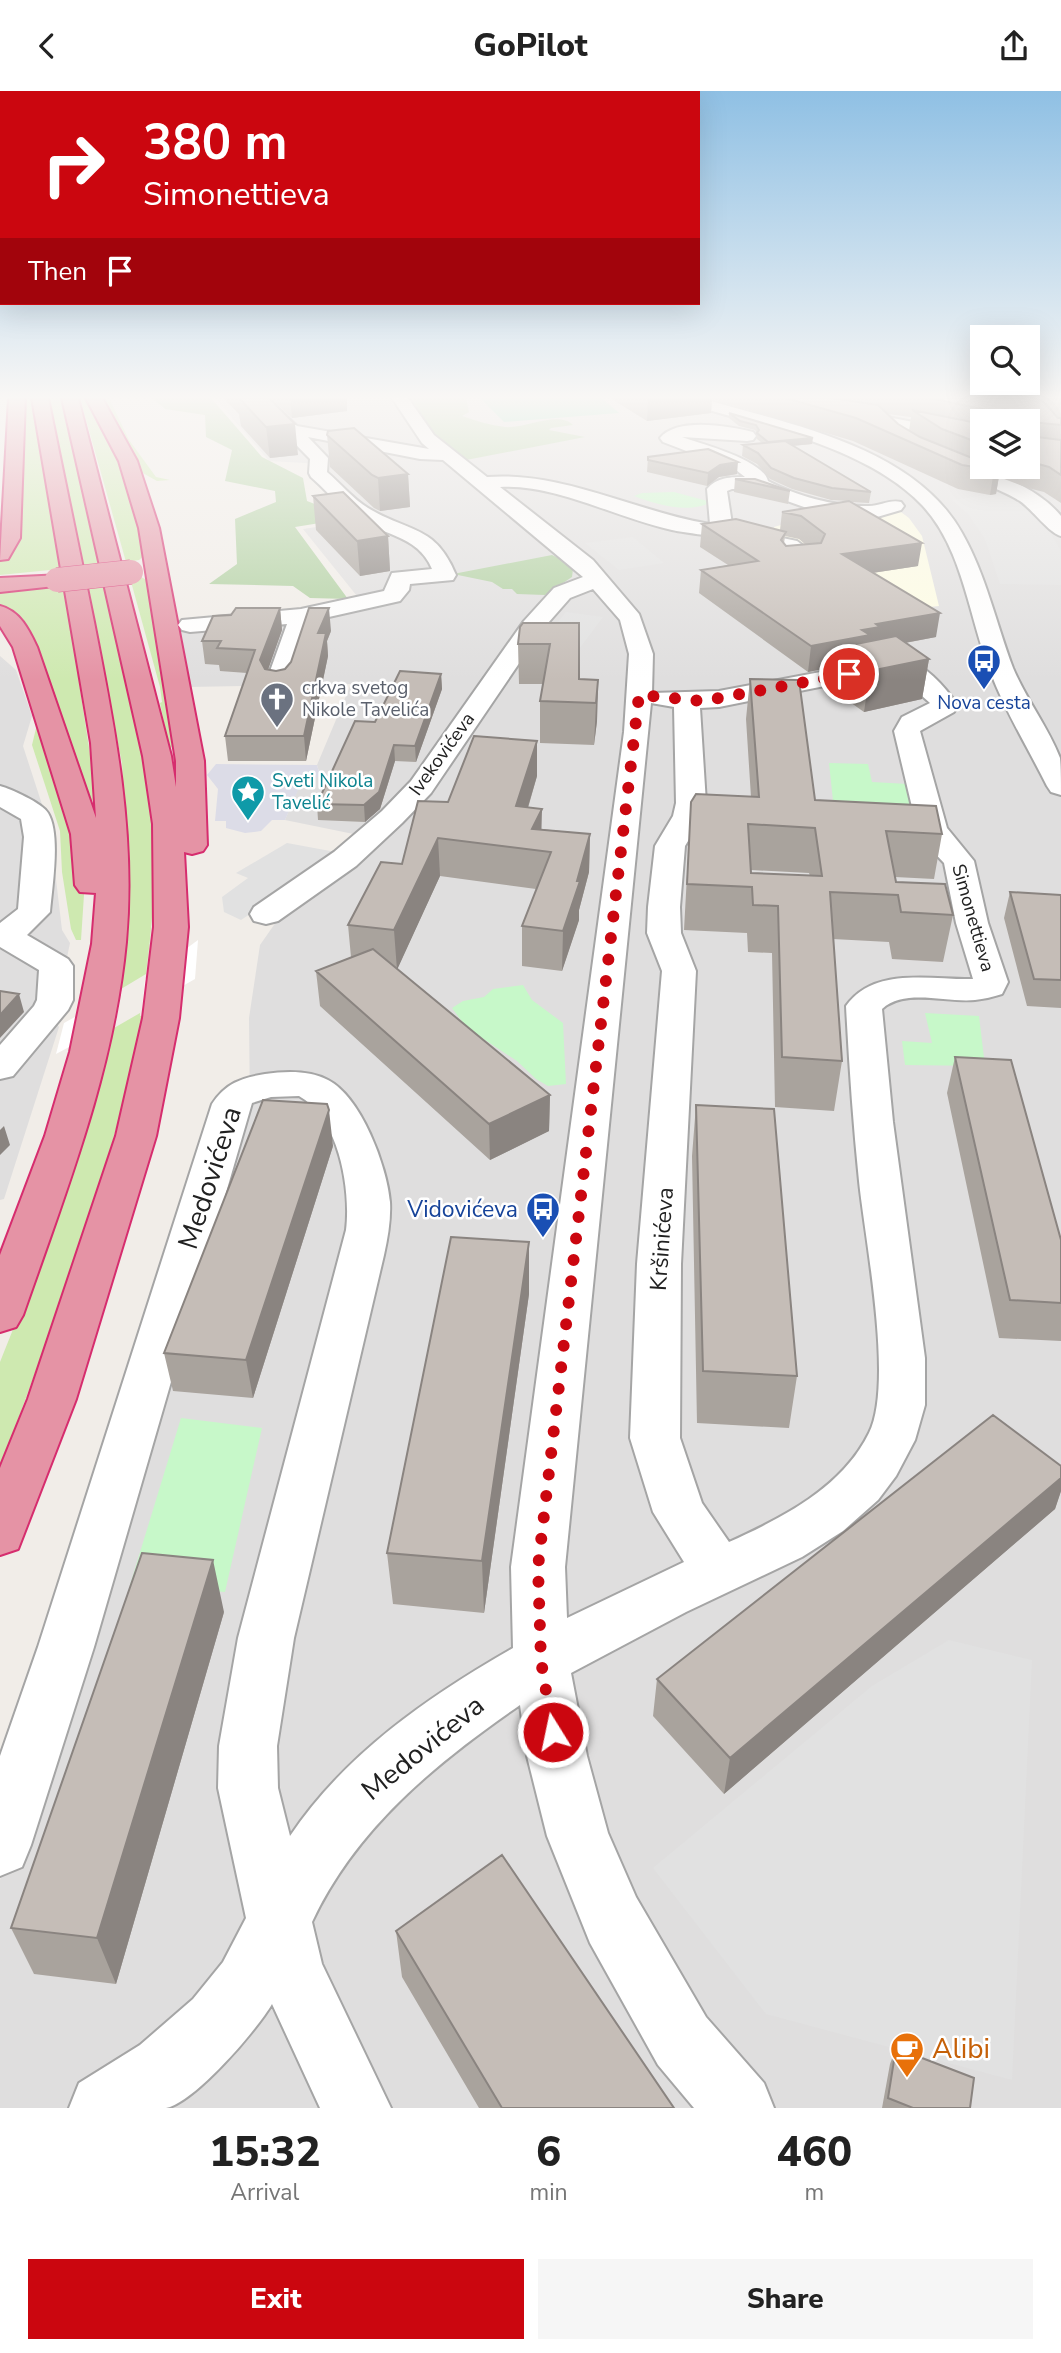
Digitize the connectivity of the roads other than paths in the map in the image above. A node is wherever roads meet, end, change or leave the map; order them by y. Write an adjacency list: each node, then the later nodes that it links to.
1 (13, 492): 15 (highway)
2 (58, 492): 33 (highway)
3 (94, 492): 32 (highway)
4 (140, 492): 17 (highway)
5 (337, 492): 23 (street)
6 (494, 492): 20 (street)
7 (566, 492): 13 (street)
8 (717, 492): 13 (street)
9 (777, 492): 12 (street)
10 (918, 492): 28 (street)
11 (1019, 492): 14 (street)
12 (894, 506)
13 (716, 529): 16 (street)
14 (1061, 530)
15 (0, 554)
16 (792, 562)
17 (139, 568): 18 (highway, bridge); 32 (highway)
18 (56, 577): 19 (highway); 21 (highway)
19 (0, 578)
20 (598, 579): 26 (street); 30 (street, Ivekovićeva)
21 (0, 585)
22 (0, 613): 33 (highway)
23 (301, 616): 24 (street); 25 (street)
24 (190, 625)
25 (278, 685)
26 (639, 695): 27 (street, Simonettieva); 39 (street)
27 (687, 701): 38 (street, Kršinićeva); 38 (street, Simonettieva)
28 (1061, 786)
29 (0, 795): 31 (street)
30 (266, 913)
31 (3, 938): 34 (street)
32 (177, 972): 37 (highway)
33 (88, 1025): 35 (highway); 36 (highway)
34 (0, 1068)
35 (0, 1243)
36 (0, 1315)
37 (0, 1533)
38 (719, 1571): 39 (street)
39 (541, 1661): 41 (street, Medovićeva); 44 (street)
40 (0, 1845): 41 (street, Medovićeva)
41 (278, 1923): 42 (street, Medovićeva); 43 (street)
42 (104, 2108)
43 (356, 2108)
44 (739, 2108)

